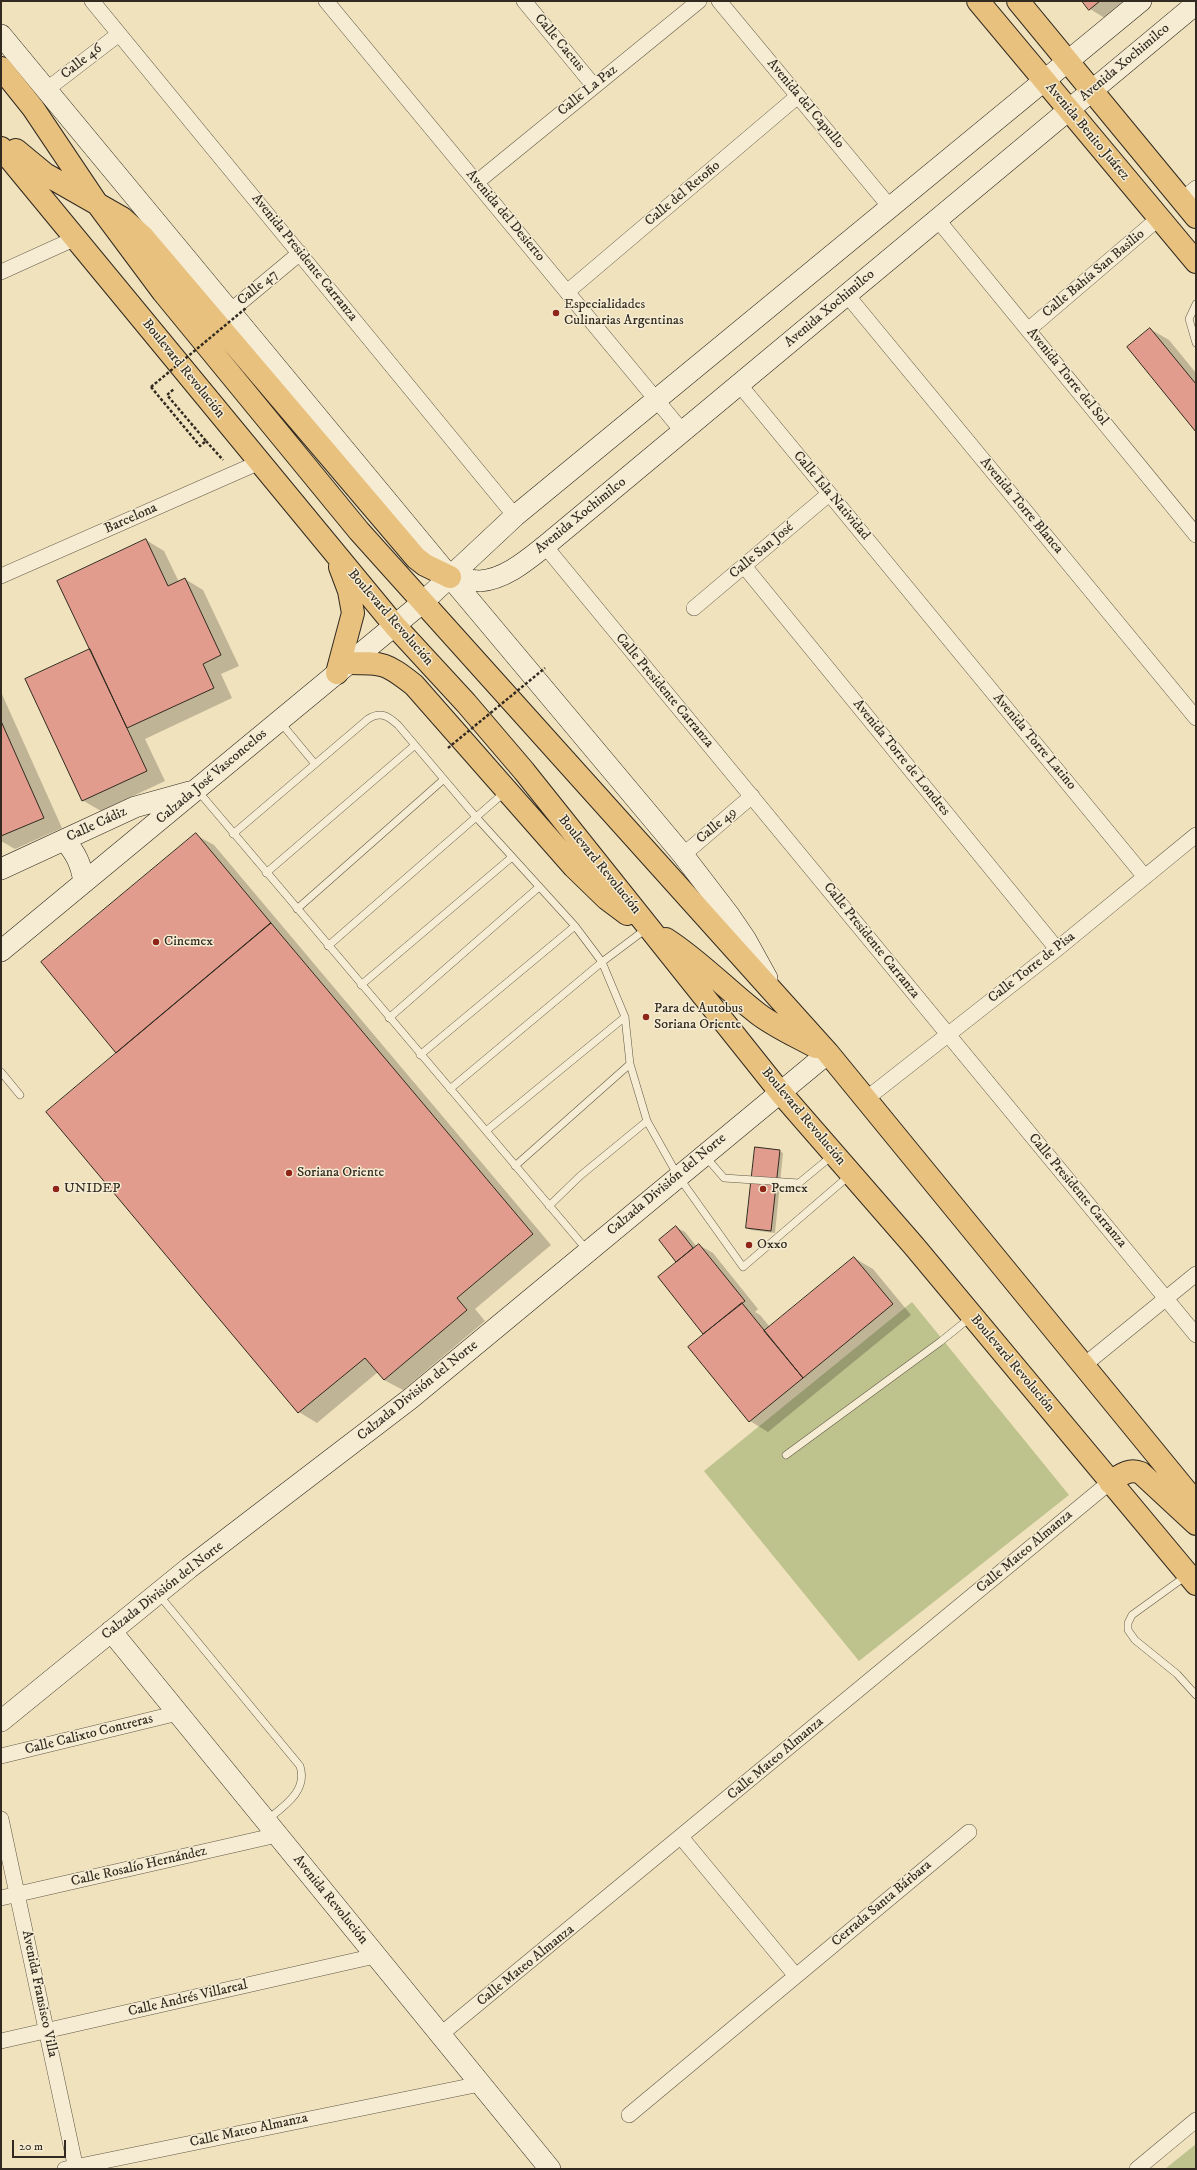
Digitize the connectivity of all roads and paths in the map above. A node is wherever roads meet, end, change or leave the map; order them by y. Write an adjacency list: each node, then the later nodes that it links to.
1 (92, 1): 10 (street, Avenida Presidente Carranza)
2 (326, 1): 22 (street, Avenida del Desierto)
3 (524, 1): 15 (street, Calle Cactus)
4 (699, 1): 15 (street, Calle La Paz)
5 (719, 1): 18 (street, Avenida del Capullo)
6 (978, 1): 14 (main road, Avenida Benito Juárez)
7 (1018, 1): 12 (main road)
8 (1141, 1): 12 (main road)
9 (1196, 4): 17 (main road, Avenida Xochimilco)
10 (119, 34): 16 (street, Calle 46); 30 (street, Avenida Presidente Carranza)
11 (1, 35): 16 (main road)
12 (1068, 62): 14 (main road); 17 (main road)
13 (1, 68): 24 (main road)
14 (1044, 81): 19 (main road, Avenida Benito Juárez); 25 (main road)
15 (594, 86): 22 (street, Calle La Paz)
16 (46, 90): 36 (main road)
17 (1092, 91): 19 (main road, Avenida Xochimilco); 23 (main road)
18 (798, 96): 25 (street, Avenida del Capullo); 33 (street, Calle del Retoño)
19 (1068, 110): 27 (main road, Avenida Benito Juárez); 28 (main road, Avenida Xochimilco)
20 (1, 137): 24 (main road)
21 (1, 148): 29 (main road, Boulevard Revolución)
22 (477, 182): 33 (street, Avenida del Desierto)
23 (1189, 194): 26 (main road)
24 (96, 202): 36 (main road); 54 (main road)
25 (890, 207): 41 (main road)
26 (1196, 217)
27 (1159, 218): 31 (main road, Avenida Benito Juárez); 37 (street, Calle Bahía San Basilio)
28 (937, 219): 34 (main road, Avenida Xochimilco); 37 (street, Avenida Torre del Sol)
29 (76, 238): 32 (street); 44 (main road, Boulevard Revolución)
30 (300, 253): 36 (street, Calle 47); 47 (street, Avenida Presidente Carranza)
31 (1196, 262)
32 (1, 272)
33 (567, 292): 41 (street, Avenida del Desierto)
34 (847, 295): 39 (main road, Avenida Xochimilco); 60 (street, Avenida Torre Blanca)
35 (1196, 304): 38 (lane)
36 (231, 314): 43 (path, bridge); 53 (main road)
37 (1028, 330): 48 (street, Avenida Torre del Sol)
38 (1196, 343)
39 (739, 384): 42 (main road, Avenida Xochimilco); 46 (street, Calle Isla Natividad)
40 (167, 395): 43 (path)
41 (656, 400): 42 (street, Avenida del Desierto); 47 (main road)
42 (683, 432): 49 (main road, Avenida Xochimilco)
43 (206, 441): 45 (path)
44 (260, 462): 45 (street, Barcelona); 50 (main road, Boulevard Revolución)
45 (234, 474): 52 (street, Barcelona)
46 (829, 494): 51 (street, Calle San José); 55 (street, Calle Isla Natividad)
47 (515, 516): 53 (main road)
48 (1196, 535)
49 (545, 546): 53 (main road, Avenida Xochimilco); 68 (street, Calle Presidente Carranza)
50 (336, 554): 57 (main road, Boulevard Revolución); 58 (main road)
51 (744, 566): 56 (street, Calle San José); 84 (street, Avenida Torre de Londres)
52 (1, 576)
53 (450, 577): 54 (main road); 73 (main road)
54 (423, 602): 57 (main road, Calzada José Vasconcelos); 88 (main road)
55 (922, 606): 77 (street, Avenida Torre Latino)
56 (694, 608)
57 (395, 626): 58 (main road, Calzada José Vasconcelos); 82 (main road, Boulevard Revolución)
58 (343, 668): 61 (main road, Calzada José Vasconcelos); 67 (main road)
59 (545, 668): 63 (path, bridge)
60 (1196, 718)
61 (279, 721): 64 (lane); 66 (main road, Calzada José Vasconcelos)
62 (414, 745): 64 (lane); 65 (lane); 76 (lane)
63 (448, 748)
64 (315, 764): 70 (lane)
65 (443, 780): 69 (lane); 80 (lane)
66 (197, 789): 70 (lane); 72 (main road, Calle Cádiz); 78 (main road, Calzada José Vasconcelos)
67 (507, 790): 69 (lane); 82 (main road)
68 (752, 796): 73 (street, Calle 49); 91 (street, Calle Presidente Carranza)
69 (476, 817): 74 (lane); 83 (lane)
70 (233, 834): 76 (lane)
71 (1196, 835): 77 (street, Calle Torre de Pisa)
72 (64, 840): 75 (main road, Calle Cádiz); 78 (main road)
73 (683, 855): 88 (main road)
74 (512, 857): 79 (lane); 87 (lane)
75 (1, 869)
76 (266, 873): 80 (lane)
77 (1145, 877): 84 (street, Calle Torre de Pisa)
78 (84, 882): 85 (main road, Calzada José Vasconcelos)
79 (539, 887): 81 (lane); 90 (lane)
80 (297, 909): 83 (lane)
81 (575, 926): 86 (lane); 93 (lane)
82 (648, 927): 86 (lane); 92 (main road); 97 (main road, Boulevard Revolución)
83 (328, 946): 87 (lane)
84 (1057, 949): 91 (street, Calle Torre de Pisa)
85 (1, 951)
86 (602, 962): 89 (lane); 96 (lane)
87 (361, 985): 90 (lane)
88 (775, 994): 92 (main road)
89 (625, 1017): 94 (lane); 101 (lane)
90 (389, 1018): 93 (lane)
91 (947, 1034): 99 (street, Calle Torre de Pisa); 110 (street, Calle Presidente Carranza)
92 (828, 1053): 97 (main road, Calzada División del Norte); 99 (main road)
93 (420, 1054): 96 (lane)
94 (630, 1064): 100 (lane); 104 (lane)
95 (1, 1072): 98 (lane)
96 (450, 1089): 101 (lane)
97 (780, 1092): 102 (main road, Calzada División del Norte); 103 (main road, Boulevard Revolución)
98 (20, 1095)
99 (866, 1099): 113 (main road)
100 (647, 1121): 106 (lane); 107 (lane)
101 (486, 1131): 104 (lane)
102 (704, 1154): 103 (lane); 106 (main road, Calzada División del Norte)
103 (834, 1154): 105 (main road, Boulevard Revolución)
104 (515, 1166): 107 (lane)
105 (851, 1174): 106 (lane); 111 (main road, Boulevard Revolución)
106 (678, 1176): 108 (main road, Calzada División del Norte)
107 (549, 1206): 108 (lane)
108 (587, 1251): 119 (main road, Calzada División del Norte)
109 (1196, 1274): 110 (street)
110 (1166, 1299): 112 (street, Calle Presidente Carranza); 113 (street)
111 (972, 1316): 114 (lane); 115 (main road, Boulevard Revolución)
112 (1196, 1335)
113 (1083, 1366): 116 (main road)
114 (786, 1455)
115 (1110, 1482): 117 (main road); 118 (main road, Boulevard Revolución); 128 (street, Calle Mateo Almanza)
116 (1196, 1503)
117 (1196, 1524)
118 (1192, 1579): 121 (lane)
119 (157, 1594): 120 (main road, Calzada División del Norte); 126 (lane)
120 (111, 1631): 122 (main road, Avenida Revolución); 123 (main road, Calzada División del Norte)
121 (1196, 1695)
122 (178, 1713): 124 (street, Calle Calixto Contreras); 126 (main road, Avenida Revolución)
123 (1, 1721)
124 (1, 1756)
125 (1, 1820): 129 (street, Avenida Fransisco Villa)
126 (271, 1828): 129 (street, Calle Rosalío Hernández); 131 (main road, Avenida Revolución)
127 (969, 1832): 132 (street, Cerrada Santa Bárbara)
128 (681, 1837): 132 (street); 134 (street, Calle Mateo Almanza)
129 (17, 1895): 130 (street, Calle Rosalío Hernández); 133 (street, Avenida Fransisco Villa)
130 (1, 1898)
131 (376, 1956): 133 (street, Calle Andrés Villareal); 134 (main road, Avenida Revolución)
132 (796, 1976): 137 (street, Cerrada Santa Bárbara)
133 (46, 2031): 135 (street, Calle Andrés Villareal); 139 (street, Avenida Fransisco Villa)
134 (440, 2036): 136 (main road, Avenida Revolución)
135 (1, 2041)
136 (480, 2084): 139 (street, Calle Mateo Almanza); 140 (main road, Avenida Revolución)
137 (630, 2115)
138 (1196, 2120): 141 (street)
139 (72, 2168)
140 (550, 2169)
141 (1137, 2169)

